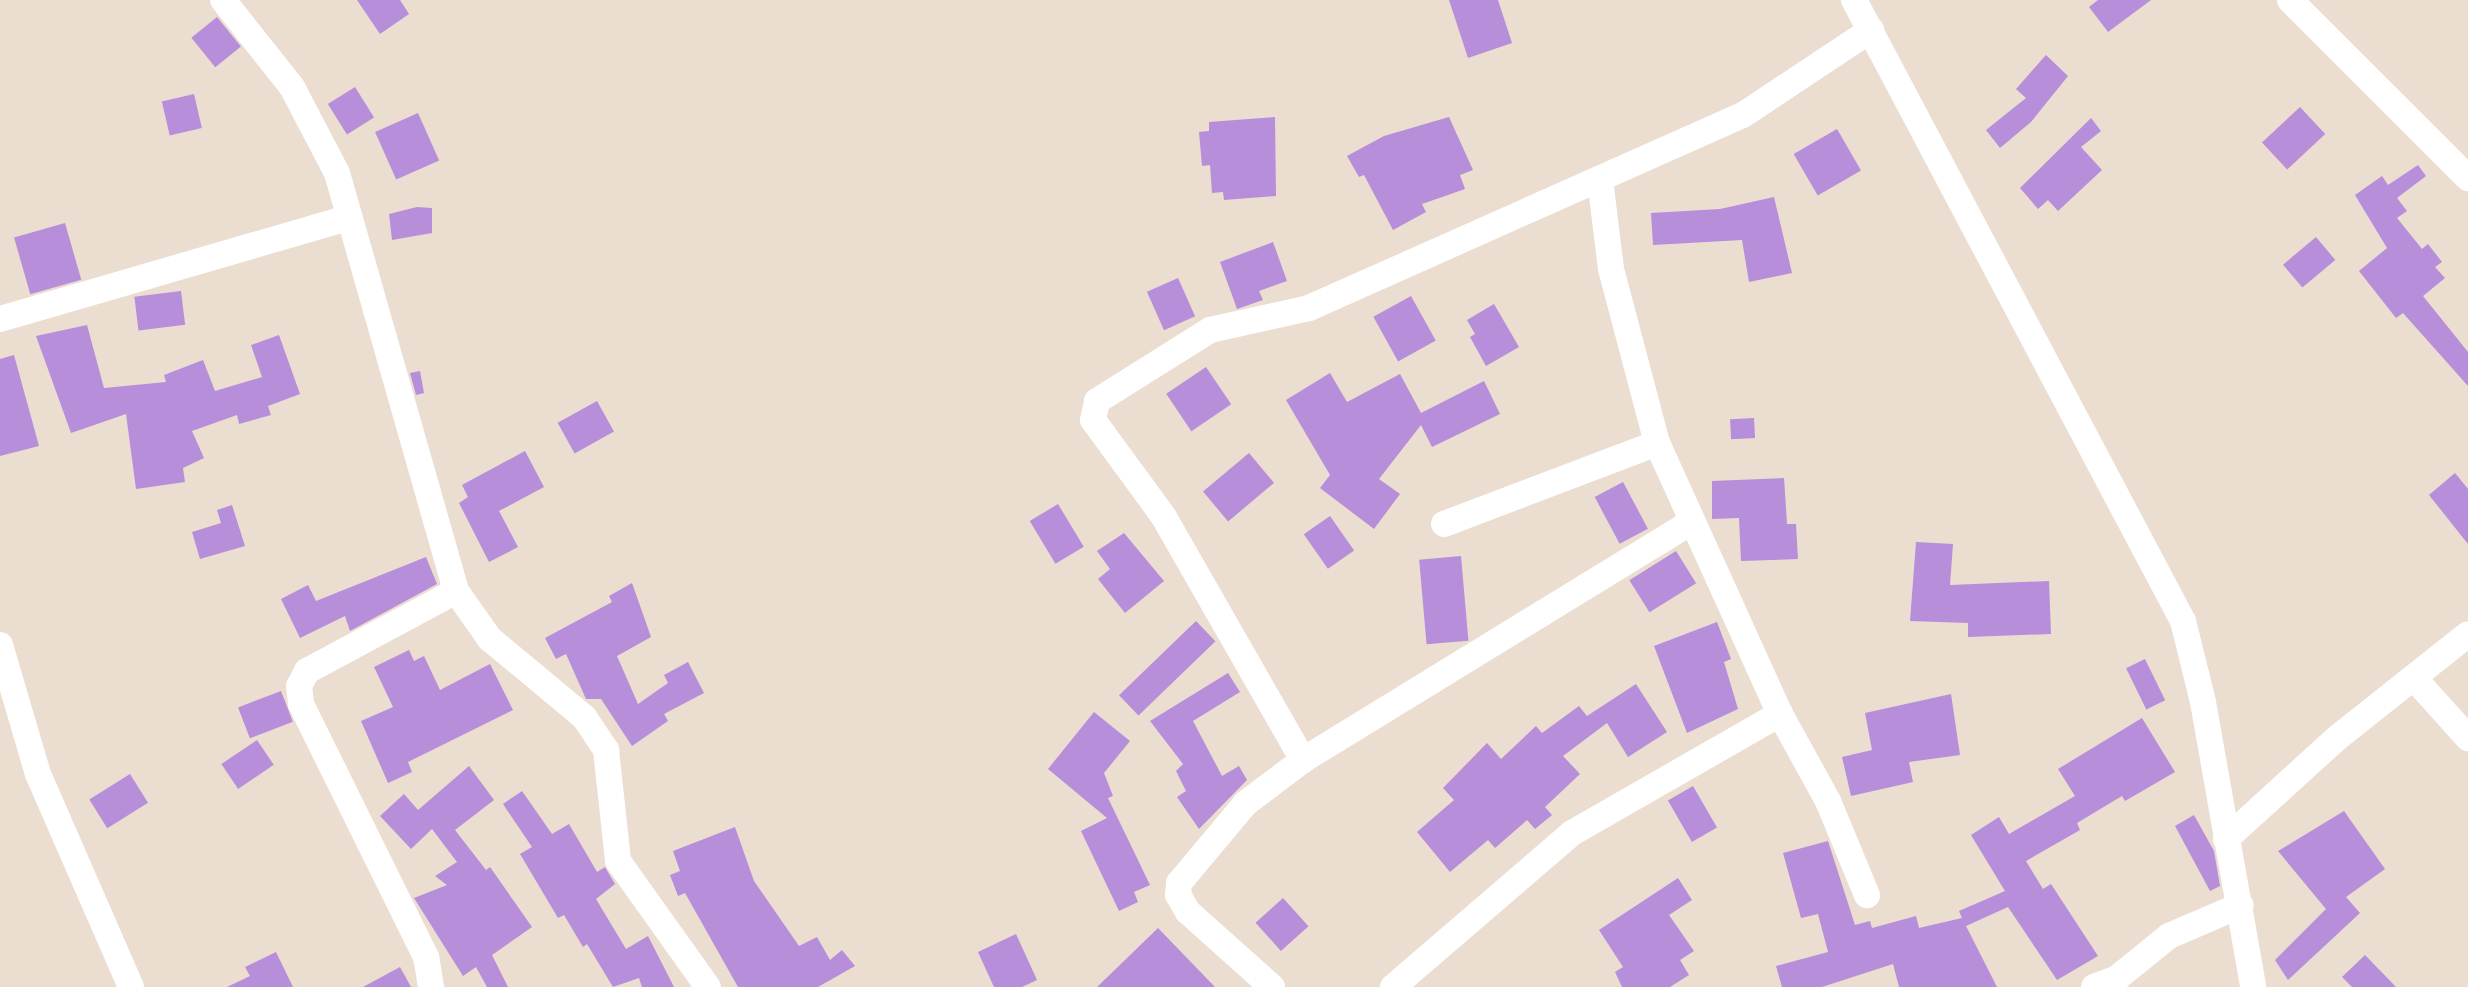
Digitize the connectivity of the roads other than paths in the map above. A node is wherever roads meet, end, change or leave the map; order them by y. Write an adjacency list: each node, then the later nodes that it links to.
1 (223, 0): 7 (street)
2 (1854, 0): 4 (street)
3 (2290, 0): 5 (street)
4 (1871, 30): 6 (street); 19 (street)
5 (2468, 178)
6 (1600, 179): 9 (street); 18 (street)
7 (348, 218): 8 (street); 12 (street)
8 (0, 319)
9 (1657, 443): 10 (street); 11 (street)
10 (1692, 522): 16 (street); 18 (street)
11 (1444, 524)
12 (456, 591): 23 (street); 24 (street)
13 (2468, 634): 15 (street)
14 (0, 645): 22 (street)
15 (2414, 678): 17 (street); 19 (street)
16 (1780, 714): 20 (street); 26 (street)
17 (2468, 738)
18 (1303, 760): 25 (street)
19 (2226, 839): 21 (street)
20 (1867, 895)
21 (2241, 905): 27 (street); 28 (street)
22 (131, 987)
23 (431, 987)
24 (708, 987)
25 (1272, 987)
26 (1393, 987)
27 (2094, 987)
28 (2253, 987)

